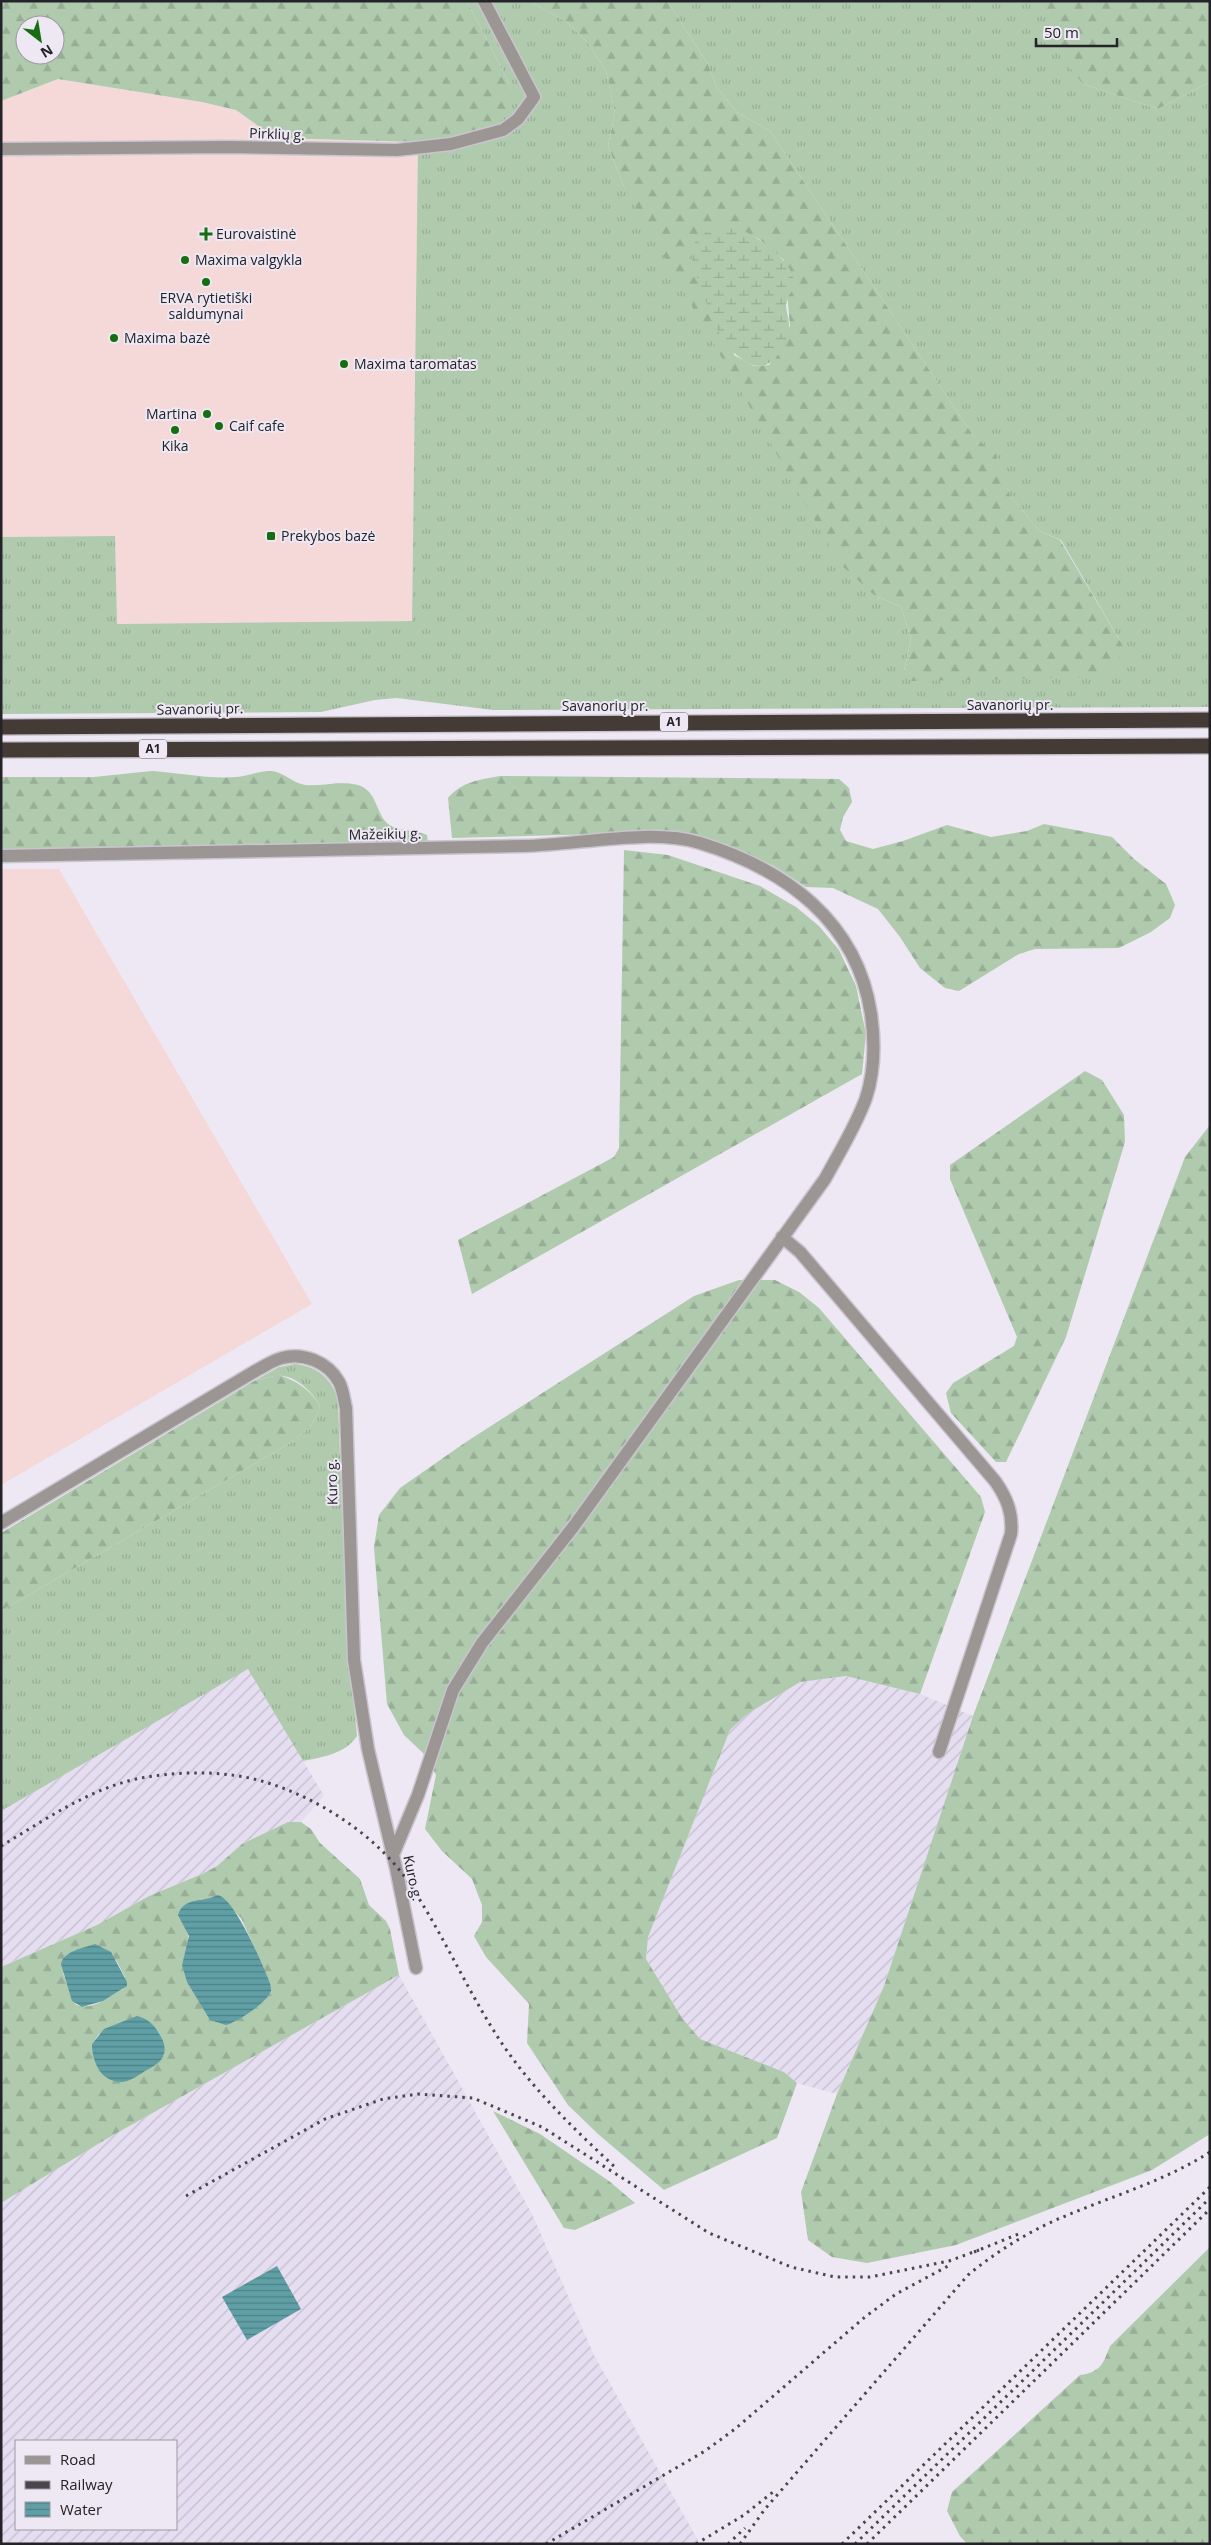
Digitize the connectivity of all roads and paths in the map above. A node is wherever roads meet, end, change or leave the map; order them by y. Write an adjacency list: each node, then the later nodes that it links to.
1 (484, 1): 2 (street, Pirklių g.)
2 (1, 149)
3 (1210, 720): 4 (highway, Savanorių pr. / A1)
4 (1, 727)
5 (1210, 746): 6 (highway, A1)
6 (1, 750)
7 (1, 856): 8 (street, Mažeikių g.)
8 (782, 1237): 10 (street); 11 (street, Mažeikių g.)
9 (1, 1523): 11 (street, Kuro g.)
10 (938, 1752)
11 (393, 1855): 12 (street, Kuro g.)
12 (416, 1968)

